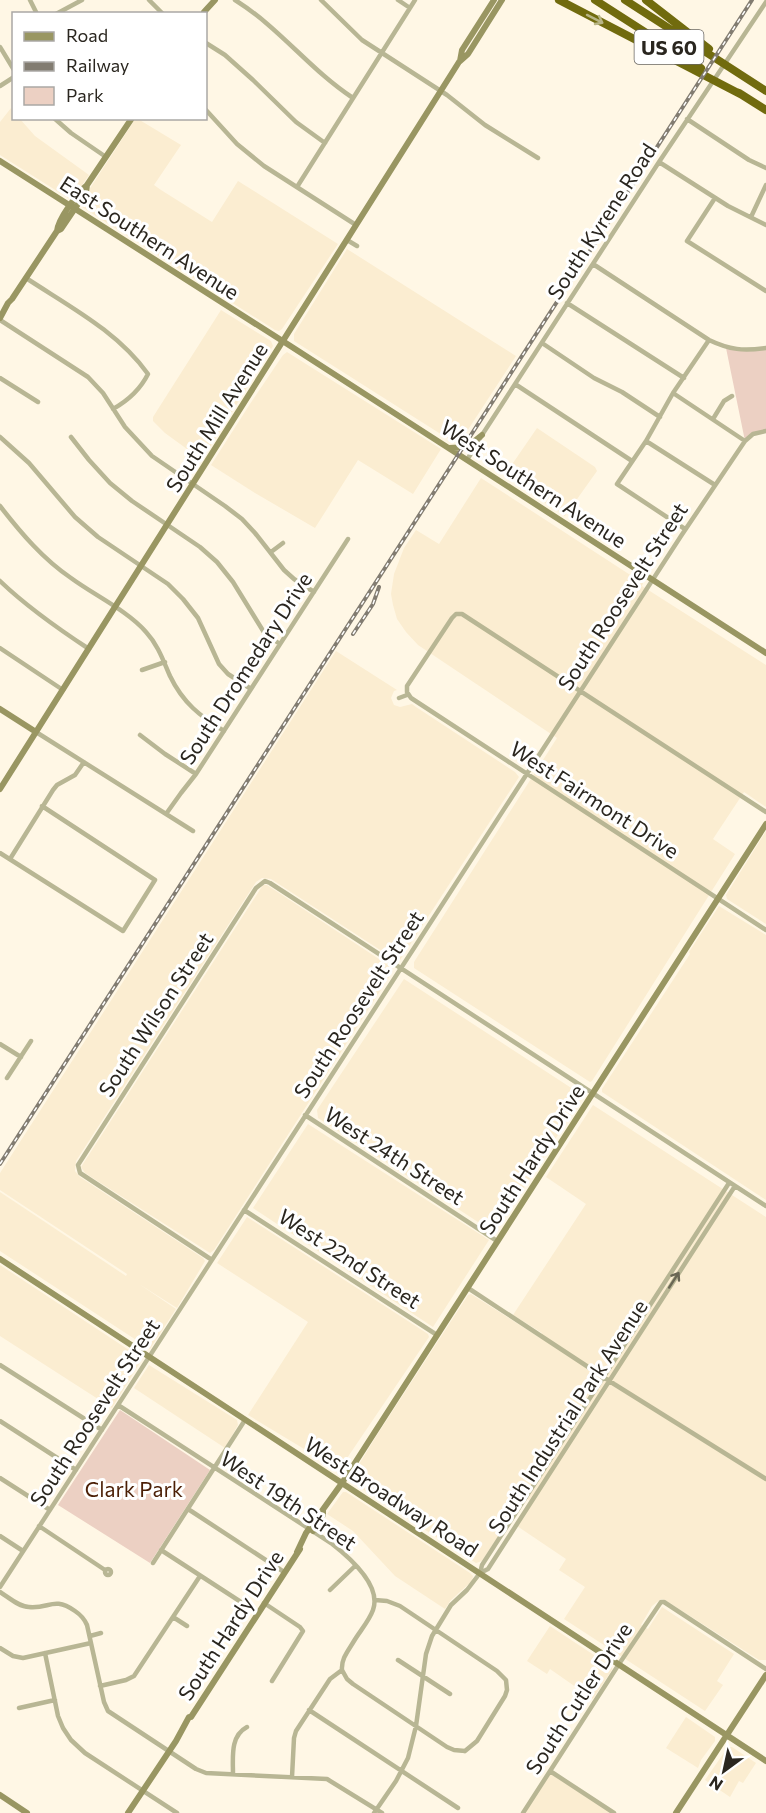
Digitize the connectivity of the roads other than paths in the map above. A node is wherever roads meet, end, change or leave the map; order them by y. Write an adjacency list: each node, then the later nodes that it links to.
1 (82, 0): 16 (street)
2 (149, 0): 17 (street)
3 (215, 0): 18 (main road)
4 (235, 0): 27 (street)
5 (321, 0): 21 (street)
6 (398, 0): 15 (street)
7 (415, 0): 15 (street)
8 (494, 0): 22 (main road, South Mill Avenue)
9 (502, 0): 22 (main road, South Mill Avenue)
10 (559, 0): 26 (highway, one-way to 26)
11 (595, 0): 26 (highway, US 60)
12 (625, 0): 24 (highway, US 60)
13 (646, 0): 24 (highway)
14 (766, 2): 30 (street, South Kyrene Road)
15 (410, 8): 21 (street)
16 (60, 12)
17 (161, 12)
18 (205, 12)
19 (207, 44): 33 (street)
20 (0, 47): 23 (street)
21 (382, 53): 25 (street); 27 (street)
22 (460, 61): 25 (main road, South Mill Avenue)
23 (12, 67)
24 (766, 90)
25 (441, 91): 35 (street); 44 (main road, South Mill Avenue)
26 (742, 95): 28 (highway, US 60)
27 (353, 98): 33 (street)
28 (766, 110)
29 (207, 111): 40 (street)
30 (687, 119): 37 (street, South Kyrene Road); 38 (street)
31 (56, 120): 34 (street)
32 (131, 120): 34 (main road)
33 (325, 142): 40 (street)
34 (106, 157): 42 (main road)
35 (538, 158)
36 (0, 161): 42 (main road, East Southern Avenue)
37 (659, 162): 41 (street); 48 (street, South Kyrene Road)
38 (766, 168)
39 (766, 185): 43 (street)
40 (297, 188): 44 (street)
41 (715, 198): 43 (street); 50 (street)
42 (73, 207): 49 (main road); 54 (main road, East Southern Avenue)
43 (751, 218): 45 (street)
44 (356, 225): 46 (main road, South Mill Avenue)
45 (766, 225)
46 (347, 240): 47 (street); 54 (main road, South Mill Avenue)
47 (357, 246)
48 (593, 264): 51 (street, South Kyrene Road); 53 (street)
49 (26, 278): 52 (main road); 63 (street)
50 (766, 291)
51 (567, 303): 55 (street, South Kyrene Road); 58 (street)
52 (0, 319): 63 (street)
53 (709, 340): 56 (street); 58 (street)
54 (283, 341): 72 (main road, West Southern Avenue); 75 (main road, South Mill Avenue)
55 (542, 343): 59 (street, South Kyrene Road); 64 (street)
56 (766, 348)
57 (0, 378): 62 (street)
58 (684, 378): 60 (street)
59 (515, 384): 67 (street, South Kyrene Road); 74 (street)
60 (673, 393): 64 (street); 65 (street)
61 (732, 396): 65 (street)
62 (38, 402)
63 (113, 409): 75 (street)
64 (660, 417): 70 (street)
65 (713, 419): 71 (street)
66 (766, 431): 71 (street)
67 (482, 435): 72 (main road); 73 (street, South Kyrene Road)
68 (0, 437): 83 (street)
69 (71, 437): 78 (street)
70 (646, 441): 74 (street); 76 (street)
71 (745, 441): 76 (street, South Roosevelt Street)
72 (448, 448): 73 (main road, West Southern Avenue)
73 (467, 460): 84 (main road, West Southern Avenue)
74 (632, 461): 79 (street)
75 (193, 484): 78 (main road, South Mill Avenue); 82 (street)
76 (714, 485): 79 (street, South Roosevelt Street)
77 (0, 506): 87 (street)
78 (168, 524): 83 (main road, South Mill Avenue); 88 (street)
79 (686, 529): 84 (street, South Roosevelt Street)
80 (348, 539): 86 (street, South Dromedary Drive)
81 (283, 543): 82 (street)
82 (271, 552): 86 (street)
83 (142, 566): 87 (main road, South Mill Avenue); 94 (street)
84 (653, 579): 91 (main road, West Southern Avenue); 96 (street, South Roosevelt Street)
85 (0, 581): 90 (street)
86 (314, 592): 88 (street, South Dromedary Drive)
87 (115, 608): 90 (main road, South Mill Avenue); 92 (street)
88 (280, 644): 94 (street, South Dromedary Drive)
89 (0, 648): 95 (street)
90 (89, 649): 95 (main road, South Mill Avenue)
91 (766, 654)
92 (165, 662): 93 (street); 100 (street)
93 (142, 670)
94 (251, 689): 100 (street, South Dromedary Drive)
95 (63, 690): 101 (main road, South Mill Avenue)
96 (580, 690): 97 (street); 105 (street, South Roosevelt Street); 108 (street)
97 (407, 694): 98 (street); 105 (street, West Fairmont Drive)
98 (399, 698)
99 (0, 709): 101 (main road)
100 (224, 731): 104 (street, South Dromedary Drive)
101 (36, 732): 103 (street); 106 (main road, South Mill Avenue)
102 (140, 735): 104 (street)
103 (84, 762): 107 (street); 109 (street)
104 (196, 774): 109 (street, South Dromedary Drive)
105 (526, 774): 114 (street, West Fairmont Drive); 116 (street, South Roosevelt Street)
106 (0, 789)
107 (42, 806): 113 (street); 113 (street)
108 (766, 812)
109 (166, 814): 111 (street)
110 (766, 824): 114 (main road, South Hardy Drive)
111 (193, 831)
112 (0, 853): 113 (street)
113 (10, 859)
114 (718, 899): 115 (street, West Fairmont Drive); 121 (main road, South Hardy Drive)
115 (766, 930)
116 (401, 968): 121 (street); 122 (street, South Roosevelt Street); 129 (street, South Wilson Street)
117 (31, 1041): 119 (street)
118 (0, 1044): 119 (street)
119 (21, 1057): 120 (street)
120 (7, 1078)
121 (593, 1094): 123 (street); 127 (main road, South Hardy Drive)
122 (305, 1115): 126 (street, South Roosevelt Street); 127 (street, West 24th Street)
123 (729, 1183): 124 (street); 134 (street, South Industrial Park Avenue)
124 (735, 1186): 125 (street); 135 (street, South Industrial Park Avenue, one-way to 124)
125 (766, 1206)
126 (244, 1210): 129 (street, South Roosevelt Street); 131 (street, West 22nd Street)
127 (497, 1241): 130 (main road, South Hardy Drive)
128 (0, 1259): 132 (main road, West Broadway Road)
129 (212, 1260): 132 (street, South Roosevelt Street)
130 (468, 1288): 131 (main road, South Hardy Drive); 134 (street)
131 (437, 1335): 144 (main road, South Hardy Drive)
132 (149, 1356): 136 (street, South Roosevelt Street); 137 (main road, West Broadway Road)
133 (0, 1365): 139 (street)
134 (603, 1377): 135 (street); 156 (street, South Industrial Park Avenue)
135 (609, 1381): 143 (street); 156 (street, South Industrial Park Avenue)
136 (118, 1405): 139 (street, South Roosevelt Street); 140 (street, West 19th Street)
137 (245, 1420): 140 (street); 144 (main road, West Broadway Road)
138 (0, 1421): 141 (street)
139 (102, 1430): 141 (street, South Roosevelt Street)
140 (214, 1468): 145 (street); 148 (street, West 19th Street)
141 (76, 1470): 146 (street, South Roosevelt Street)
142 (0, 1478): 146 (street)
143 (766, 1479)
144 (342, 1483): 148 (main road, South Hardy Drive); 156 (main road, West Broadway Road)
145 (188, 1509): 150 (street); 155 (street)
146 (50, 1510): 147 (street, South Roosevelt Street)
147 (39, 1526): 151 (street, South Roosevelt Street); 154 (street)
148 (310, 1531): 153 (street, West 19th Street); 155 (main road, South Hardy Drive)
149 (0, 1536): 151 (street)
150 (161, 1550): 152 (street); 157 (street)
151 (23, 1551): 158 (street, South Roosevelt Street)
152 (153, 1563)
153 (355, 1566): 159 (street); 160 (street, West 19th Street)
154 (105, 1570)
155 (284, 1572): 161 (main road, South Hardy Drive)
156 (480, 1573): 165 (street); 172 (main road, West Broadway Road)
157 (200, 1576): 162 (street); 163 (street)
158 (0, 1589): 167 (street)
159 (330, 1590)
160 (375, 1600): 165 (street); 174 (street)
161 (264, 1603): 162 (main road, South Hardy Drive); 177 (street)
162 (258, 1613): 186 (main road, South Hardy Drive)
163 (173, 1617): 164 (street); 178 (street)
164 (187, 1626)
165 (435, 1629): 176 (street); 183 (street)
166 (101, 1633): 167 (street)
167 (90, 1636): 168 (street)
168 (91, 1644): 170 (street); 178 (street)
169 (0, 1648): 170 (street)
170 (45, 1653): 180 (street)
171 (398, 1660): 176 (street)
172 (619, 1664): 173 (street, South Cutler Drive); 185 (main road, West Broadway Road); 189 (street, South Cutler Drive)
173 (766, 1669)
174 (342, 1670): 182 (street); 183 (street)
175 (766, 1675): 185 (main road)
176 (423, 1676): 179 (street); 183 (street)
177 (272, 1681)
178 (100, 1686): 186 (street)
179 (450, 1694)
180 (55, 1700): 181 (street); 192 (street)
181 (19, 1708)
182 (309, 1710): 188 (street); 191 (street)
183 (416, 1726): 188 (street)
184 (247, 1727): 190 (street)
185 (727, 1735): 187 (main road, West Broadway Road); 202 (main road)
186 (168, 1751): 190 (street); 192 (main road, South Hardy Drive)
187 (766, 1761)
188 (402, 1771): 194 (street); 195 (street)
189 (550, 1771): 200 (street, South Cutler Drive); 201 (street)
190 (233, 1774): 191 (street)
191 (292, 1777): 195 (street)
192 (143, 1791): 197 (main road, South Hardy Drive); 198 (street)
193 (0, 1795): 196 (main road)
194 (458, 1808)
195 (375, 1811): 199 (street)
196 (27, 1813)
197 (128, 1813)
198 (177, 1813)
199 (382, 1813)
200 (523, 1813)
201 (614, 1813)
202 (676, 1813)

